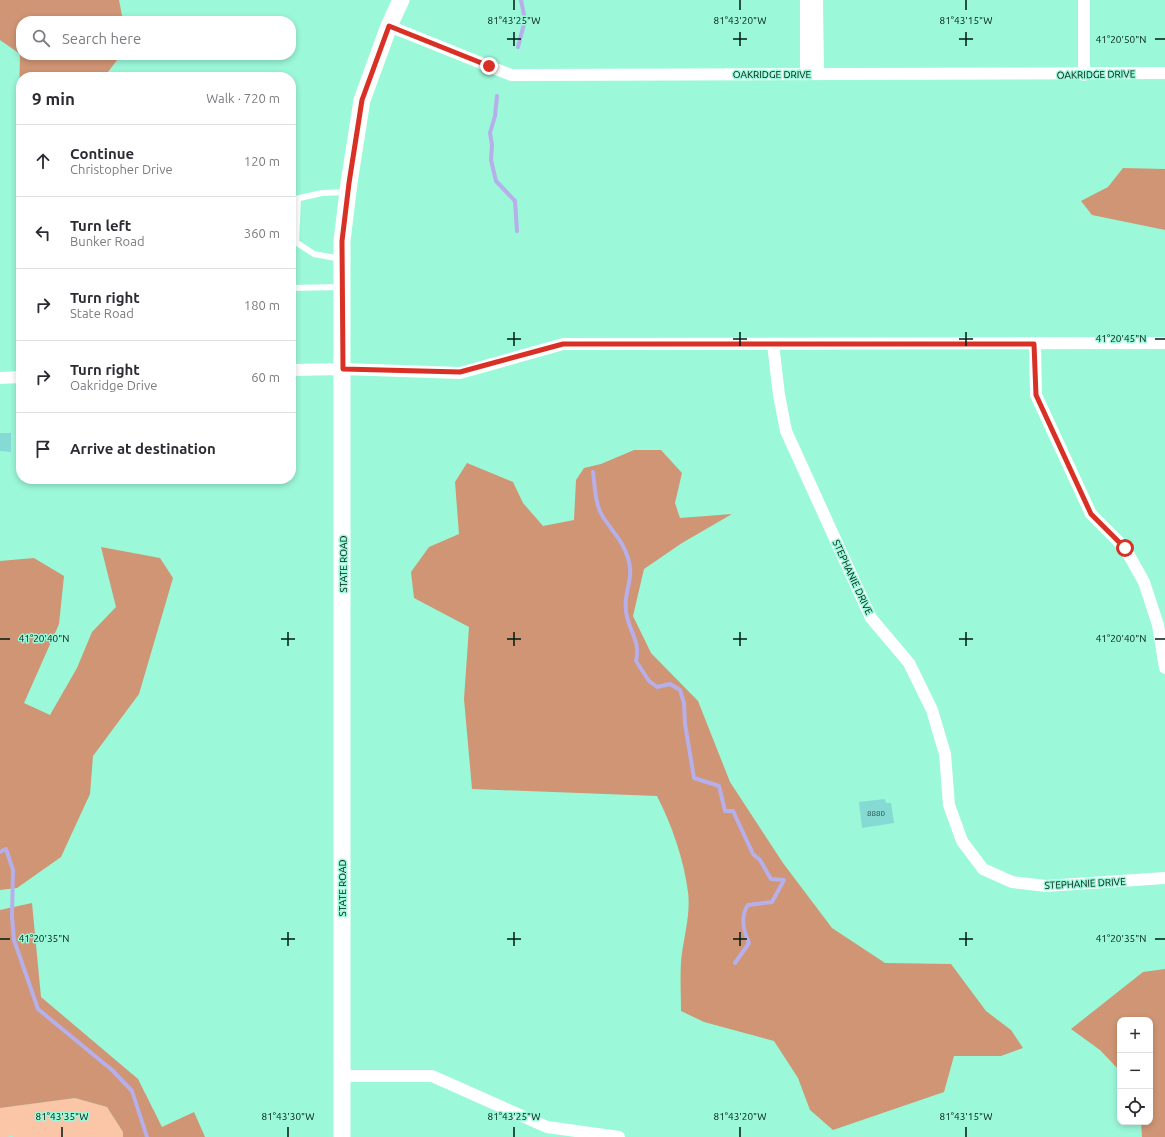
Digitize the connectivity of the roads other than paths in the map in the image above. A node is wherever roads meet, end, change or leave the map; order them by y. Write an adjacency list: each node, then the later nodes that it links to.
1 (401, 0): 5 (main road, STATE ROAD)
2 (806, 0): 6 (street)
3 (817, 0): 6 (street)
4 (1084, 0): 8 (street)
5 (389, 26): 6 (street, OAKRIDGE DRIVE); 9 (main road, STATE ROAD)
6 (812, 74): 8 (street, OAKRIDGE DRIVE)
7 (1165, 74): 8 (street, OAKRIDGE DRIVE)
8 (1084, 75)
9 (348, 192): 10 (lane); 13 (main road, STATE ROAD)
10 (298, 199): 11 (lane)
11 (296, 216)
12 (296, 243): 13 (lane)
13 (342, 259): 14 (main road, STATE ROAD)
14 (342, 287): 15 (lane); 19 (main road, STATE ROAD)
15 (296, 288)
16 (1165, 343): 18 (street)
17 (773, 344): 18 (street); 19 (street); 24 (street, STEPHANIE DRIVE)
18 (1034, 344): 23 (street)
19 (343, 369): 20 (street); 25 (main road, STATE ROAD)
20 (296, 370)
21 (16, 377): 22 (street)
22 (0, 378)
23 (1165, 668)
24 (1165, 878)
25 (342, 1076): 26 (main road, STATE ROAD); 27 (street)
26 (342, 1137)
27 (619, 1137)

